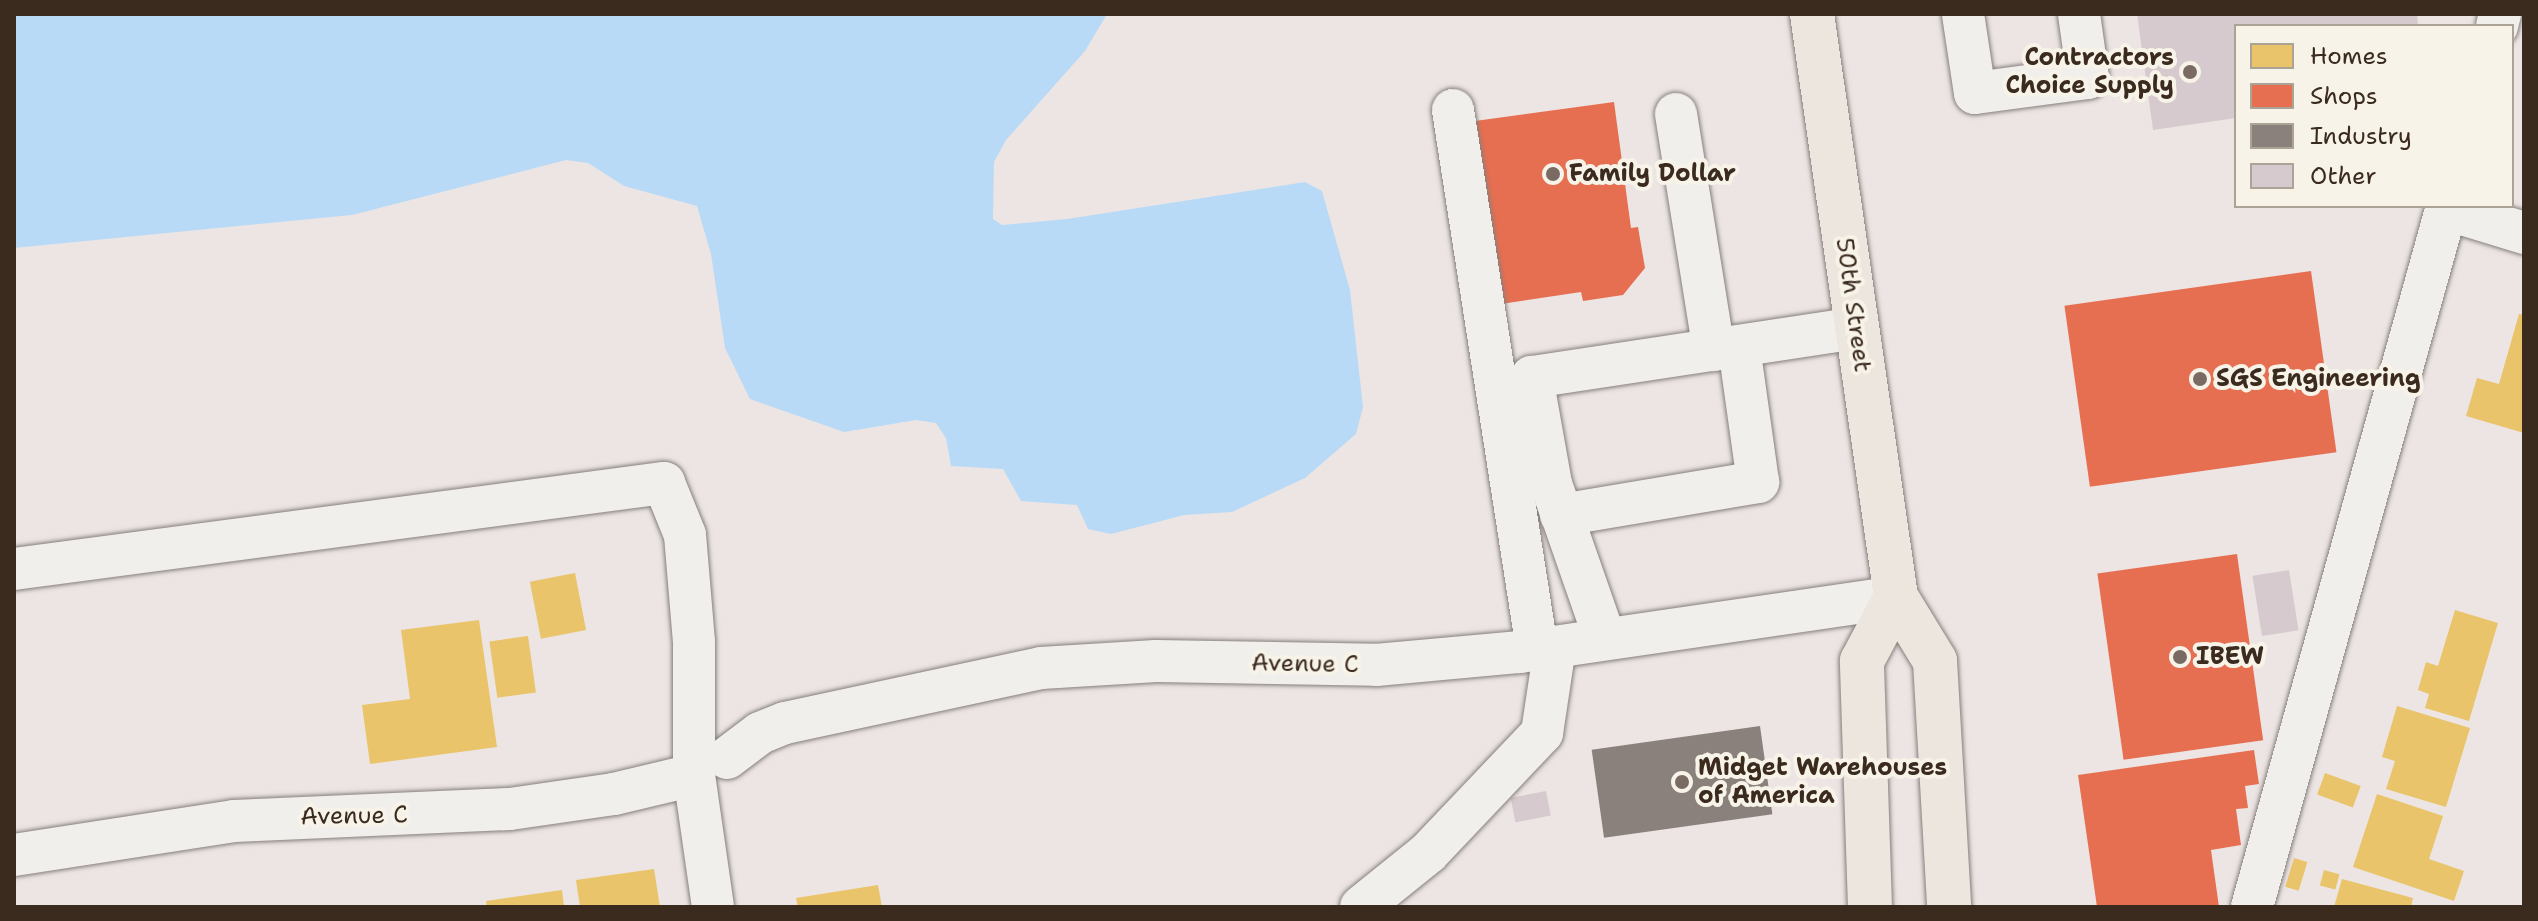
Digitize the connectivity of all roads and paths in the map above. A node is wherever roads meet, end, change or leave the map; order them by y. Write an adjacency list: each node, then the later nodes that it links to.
1 (1812, 14): 8 (main road, 50th Street)
2 (1963, 14): 3 (street)
3 (2079, 14)
4 (1453, 110): 14 (street)
5 (1676, 114): 9 (street)
6 (2447, 208): 7 (street); 21 (street)
7 (2524, 233)
8 (1857, 328): 9 (street); 12 (main road, 50th Street)
9 (1726, 348): 10 (street); 10 (street)
10 (1561, 515): 13 (street)
11 (14, 569): 15 (street)
12 (1896, 597): 13 (street, Avenue C); 19 (main road); 20 (main road, 50th Street)
13 (1605, 639): 14 (street, Avenue C)
14 (1546, 648): 15 (street, Avenue C); 18 (street)
15 (710, 766): 16 (street, Avenue C); 17 (street)
16 (14, 855)
17 (713, 907)
18 (1361, 907)
19 (1870, 907)
20 (1949, 907)
21 (2252, 907)

